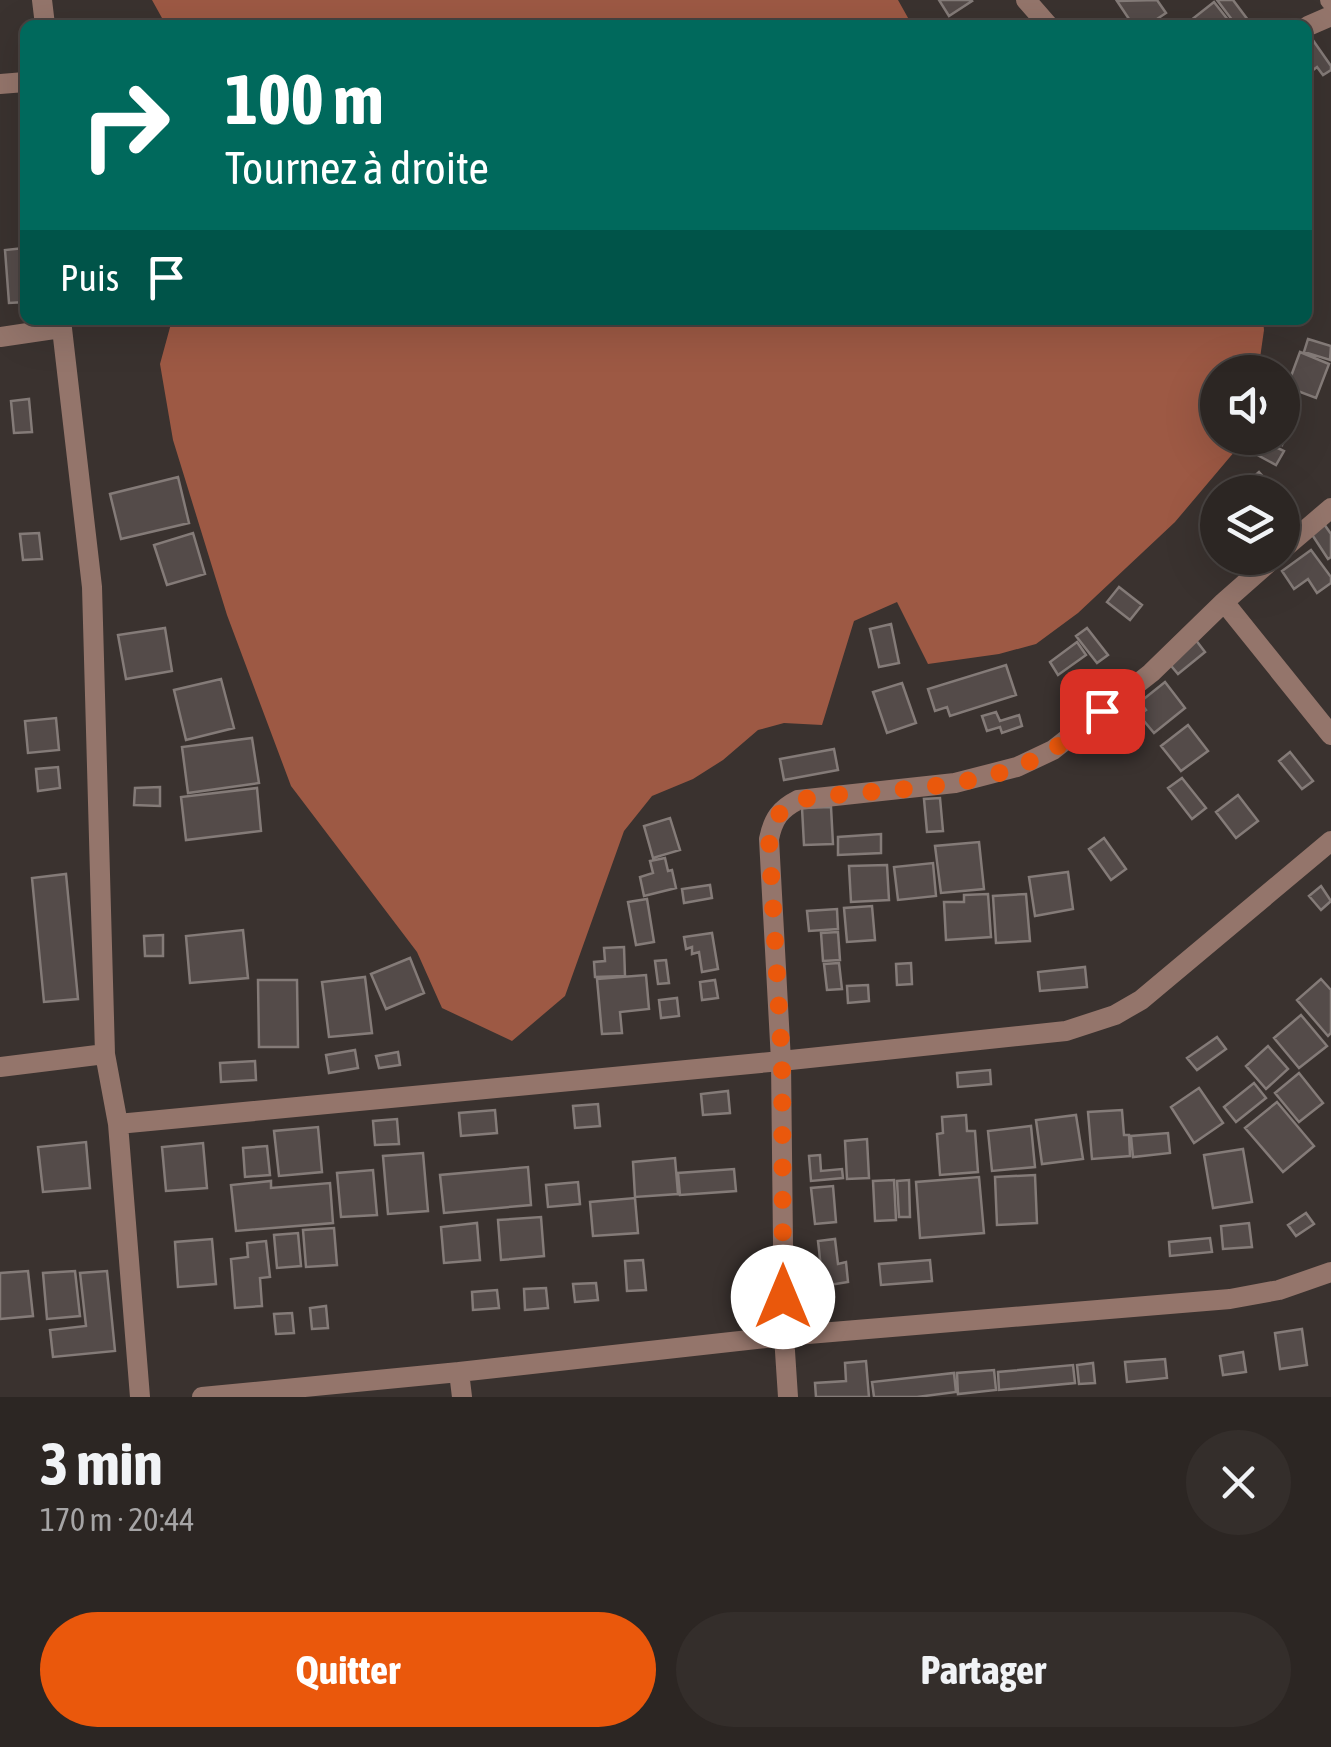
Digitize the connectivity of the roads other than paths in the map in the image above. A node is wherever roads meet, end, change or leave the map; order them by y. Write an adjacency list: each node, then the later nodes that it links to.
1 (1026, 0): 2 (street)
2 (1044, 20)
3 (56, 325): 5 (street)
4 (61, 325): 12 (street)
5 (0, 336)
6 (1331, 508): 7 (street)
7 (1300, 535)
8 (1255, 575): 9 (street)
9 (1224, 602): 10 (street); 13 (street)
10 (1331, 734)
11 (1331, 842): 13 (street)
12 (104, 1054): 14 (street); 15 (street)
13 (782, 1061): 15 (street); 17 (street)
14 (0, 1067)
15 (118, 1124): 19 (street)
16 (1331, 1272): 17 (street)
17 (784, 1336): 18 (street); 22 (street)
18 (460, 1372): 20 (street); 21 (street)
19 (140, 1397)
20 (202, 1397)
21 (462, 1397)
22 (788, 1397)

